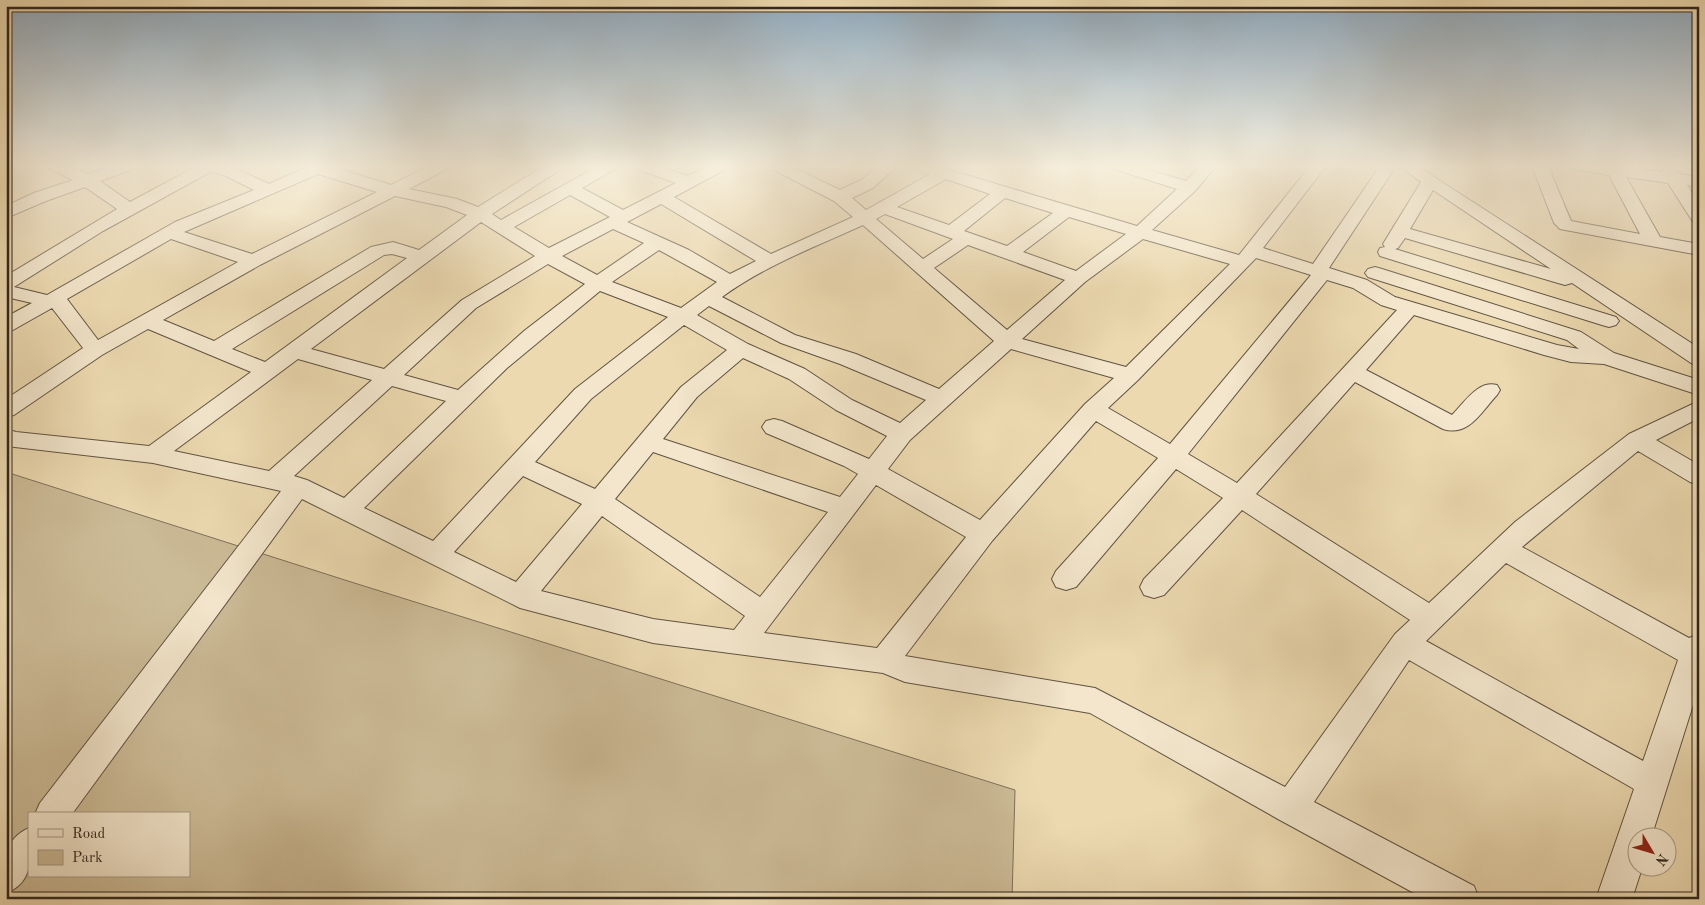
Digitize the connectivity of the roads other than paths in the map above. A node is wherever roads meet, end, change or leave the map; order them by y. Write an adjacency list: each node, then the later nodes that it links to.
1 (18, 208): 23 (street)
2 (221, 208): 29 (street)
3 (344, 208): 41 (street)
4 (465, 208): 24 (street)
5 (489, 208): 24 (street)
6 (534, 208): 27 (street)
7 (600, 208): 26 (street)
8 (641, 208): 26 (street)
9 (681, 208): 40 (street)
10 (853, 208): 25 (street)
11 (884, 208): 25 (street); 31 (street)
12 (986, 208): 31 (street)
13 (1056, 208): 22 (street)
14 (1166, 208): 30 (street)
15 (1285, 208): 39 (street)
16 (1361, 208): 43 (street)
17 (1414, 208): 28 (street)
18 (1471, 208): 49 (street)
19 (1557, 208): 33 (street)
20 (1636, 208): 33 (street)
21 (128, 209): 48 (street)
22 (1065, 211): 30 (street); 36 (street)
23 (6, 214)
24 (480, 214): 27 (street); 38 (street)
25 (865, 218): 40 (street); 42 (street)
26 (618, 220): 32 (street); 37 (street)
27 (501, 227): 37 (street)
28 (1400, 231): 35 (street); 49 (street)
29 (170, 233): 41 (street); 52 (street)
30 (1140, 233): 39 (street); 44 (street)
31 (959, 235): 36 (street); 42 (street)
32 (658, 242): 46 (street); 47 (street)
33 (1654, 242): 34 (street)
34 (1699, 250)
35 (1387, 252): 45 (street); 56 (street)
36 (1010, 253): 44 (street)
37 (548, 256): 47 (street); 68 (street)
38 (422, 257): 61 (street); 62 (street)
39 (1247, 257): 43 (street); 67 (street)
40 (770, 260): 46 (street)
41 (254, 261): 55 (street)
42 (922, 268): 58 (street)
43 (1321, 271): 45 (street); 82 (street)
44 (1078, 278): 58 (street)
45 (1371, 280): 53 (street); 63 (street)
46 (730, 282): 51 (street)
47 (598, 283): 54 (street); 71 (street)
48 (6, 284)
49 (1588, 286): 64 (street)
50 (6, 291): 52 (street)
51 (708, 298): 54 (street); 72 (street)
52 (51, 300): 57 (street); 60 (street)
53 (1410, 308): 63 (street); 66 (street)
54 (683, 316): 59 (street); 83 (street)
55 (147, 321): 60 (street); 61 (street)
56 (1609, 321)
57 (6, 326)
58 (1006, 341): 67 (street); 72 (street)
59 (741, 349): 77 (street); 80 (street)
60 (95, 350): 75 (street)
61 (215, 350): 65 (street)
62 (294, 351): 65 (street); 68 (street)
63 (1606, 358): 69 (street)
64 (1699, 358)
65 (267, 371): 81 (street)
66 (1352, 372): 70 (street); 87 (street)
67 (1130, 375): 74 (street)
68 (388, 378): 71 (street); 86 (street)
69 (1699, 388)
70 (1489, 390)
71 (462, 398): 90 (street)
72 (940, 398): 77 (street)
73 (1699, 408): 79 (street)
74 (1093, 409): 82 (street); 91 (street)
75 (6, 410)
76 (774, 427): 84 (street)
77 (902, 434): 84 (street)
78 (6, 438): 81 (street)
79 (1638, 440): 85 (street); 92 (street)
80 (648, 442): 88 (street); 89 (street)
81 (154, 455): 86 (street)
82 (1173, 457): 87 (street); 94 (street)
83 (519, 464): 88 (street); 93 (street)
84 (872, 472): 89 (street); 91 (street)
85 (1699, 476)
86 (287, 483): 90 (street); 105 (street)
87 (1240, 496): 95 (street); 98 (street)
88 (599, 501): 96 (street); 97 (street)
89 (844, 508): 97 (street)
90 (347, 510): 93 (street)
91 (983, 534): 102 (street)
92 (1502, 548): 98 (street); 101 (street)
93 (436, 555): 96 (street)
94 (1066, 579)
95 (1154, 587)
96 (520, 597): 99 (street)
97 (763, 614): 99 (street)
98 (1430, 618): 100 (street)
99 (742, 641): 102 (street)
100 (1405, 643): 103 (street); 104 (street)
101 (1696, 650): 103 (street)
102 (884, 661): 104 (street)
103 (1651, 782): 109 (street)
104 (1290, 808): 108 (street)
105 (53, 812)
106 (28, 847): 107 (street)
107 (6, 876)
108 (1461, 899)
109 (1614, 899)

